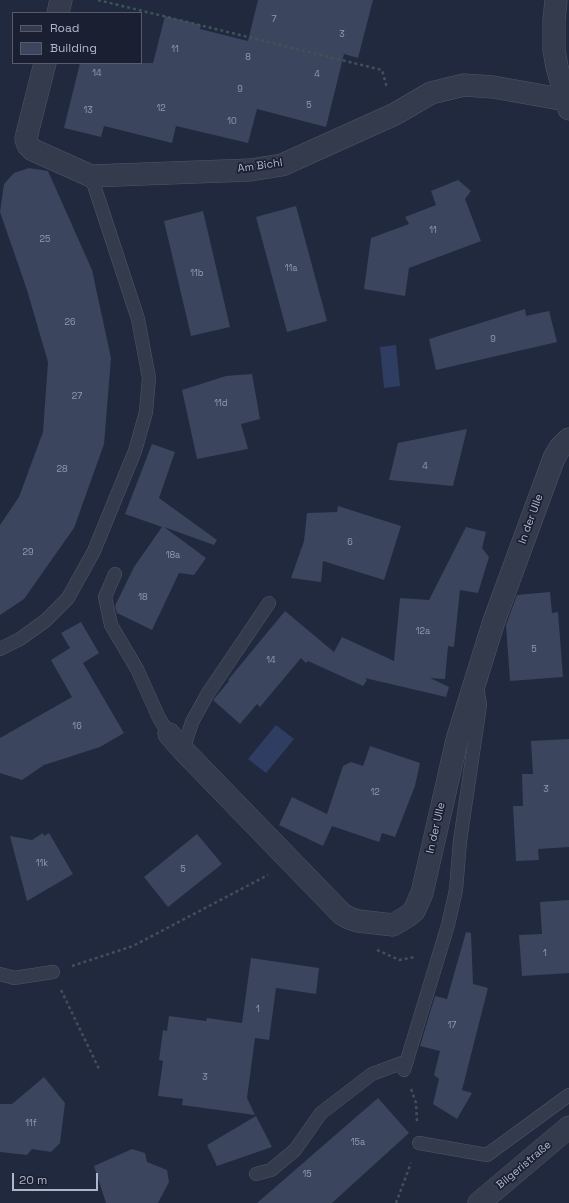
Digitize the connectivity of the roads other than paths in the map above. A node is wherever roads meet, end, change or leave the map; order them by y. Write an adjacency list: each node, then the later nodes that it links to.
1 (61, 0): 3 (street)
2 (556, 0): 5 (street)
3 (58, 12)
4 (45, 64): 6 (street, Am Bichl)
5 (568, 104): 6 (street, Am Bichl)
6 (91, 176): 10 (lane)
7 (569, 438): 11 (street, In der Ulle)
8 (116, 574): 12 (lane)
9 (269, 603): 13 (lane)
10 (0, 649)
11 (476, 675): 13 (street, In der Ulle); 19 (lane)
12 (169, 734): 13 (street, In der Ulle)
13 (183, 750)
14 (52, 972): 15 (lane)
15 (0, 974)
16 (569, 1095): 18 (lane)
17 (569, 1128): 20 (street, Bilgeristraße)
18 (419, 1143)
19 (256, 1174)
20 (479, 1203)

